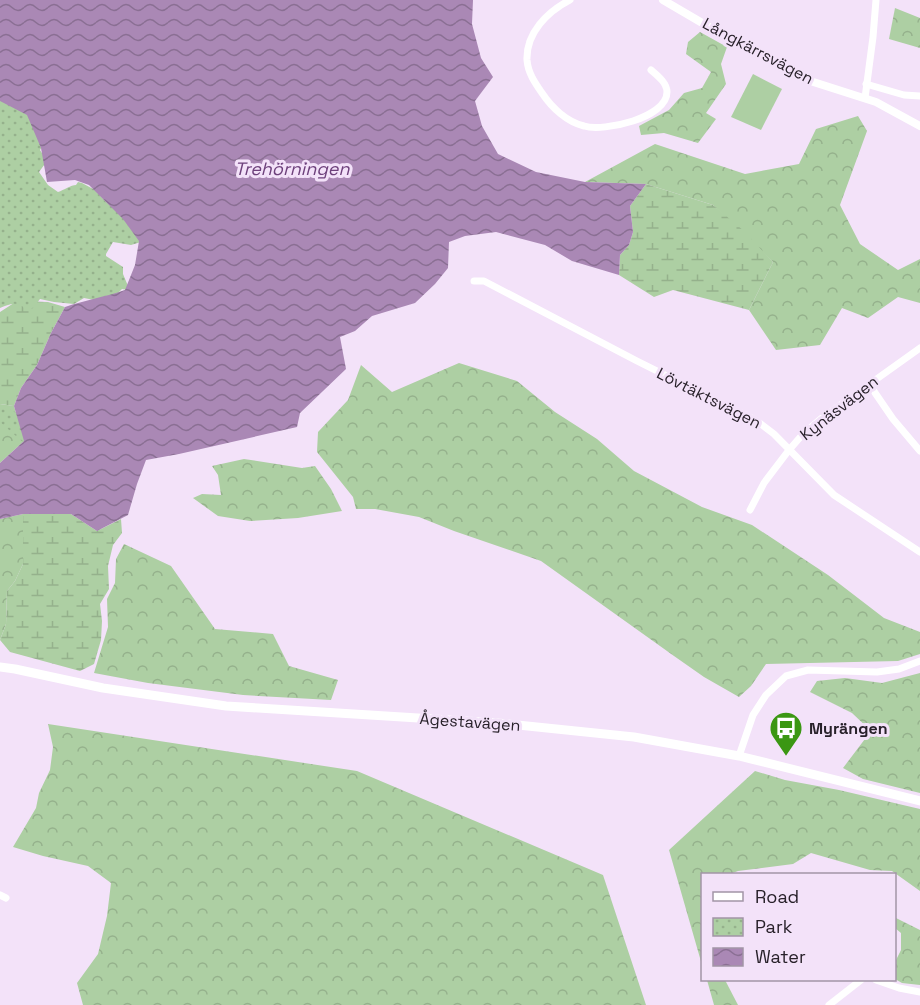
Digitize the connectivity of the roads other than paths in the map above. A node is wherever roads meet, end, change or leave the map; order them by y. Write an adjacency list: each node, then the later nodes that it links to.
1 (570, 0): 4 (street)
2 (663, 0): 7 (street, Långkärrsvägen)
3 (876, 0): 5 (street)
4 (651, 70)
5 (866, 84): 6 (street); 7 (street)
6 (920, 96)
7 (865, 98): 8 (street, Långkärrsvägen)
8 (920, 126)
9 (474, 281): 12 (street, Lövtäktsvägen)
10 (920, 348): 11 (street, Kynäsvägen)
11 (868, 384): 12 (street, Kynäsvägen); 13 (street)
12 (789, 450): 14 (street, Kynäsvägen); 15 (street, Lövtäktsvägen)
13 (920, 451)
14 (750, 510)
15 (920, 552)
16 (0, 661): 19 (main road, Ågestavägen)
17 (920, 661): 20 (street)
18 (0, 668): 19 (main road, Ågestavägen)
19 (15, 669): 20 (main road, Ågestavägen)
20 (740, 756): 21 (main road, Ågestavägen)
21 (920, 801)
22 (860, 981): 25 (street)
23 (879, 981): 24 (street)
24 (920, 992)
25 (829, 1005)

